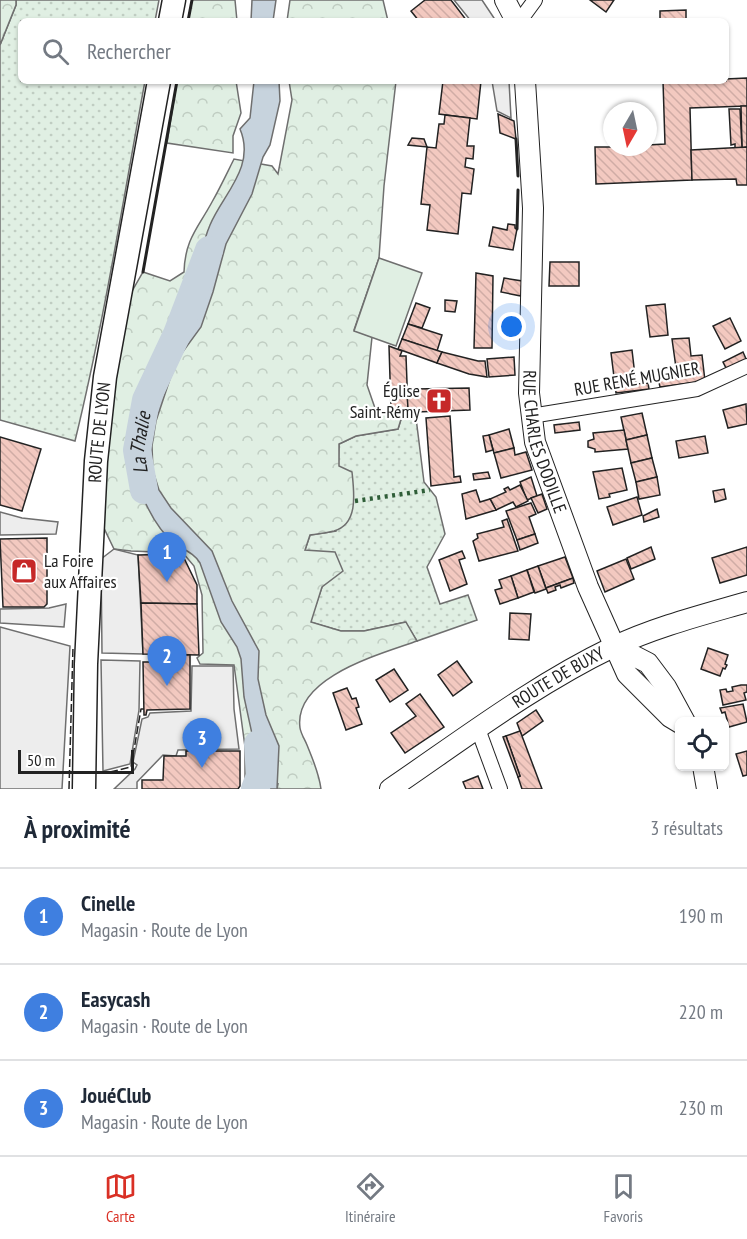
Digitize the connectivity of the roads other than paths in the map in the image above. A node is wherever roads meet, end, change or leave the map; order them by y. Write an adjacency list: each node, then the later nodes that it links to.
1 (174, 0): 4 (main road)
2 (505, 0): 5 (main road)
3 (535, 0): 6 (street)
4 (171, 18)
5 (515, 18)
6 (520, 18)
7 (158, 84): 17 (main road, ROUTE DE LYON)
8 (525, 84): 10 (main road, RUE CHARLES DODILLE)
9 (747, 366): 10 (street, RUE RENÉ MUGNIER)
10 (531, 416): 12 (main road, RUE CHARLES DODILLE)
11 (747, 602): 12 (main road, ROUTE DE BUXY)
12 (615, 646): 13 (main road); 14 (main road, RUE CHARLES DODILLE); 15 (main road, ROUTE DE BUXY)
13 (682, 717)
14 (675, 720)
15 (478, 729): 18 (main road, ROUTE DE BUXY); 19 (street)
16 (704, 771): 20 (main road)
17 (84, 789)
18 (390, 789)
19 (500, 789)
20 (707, 789)

